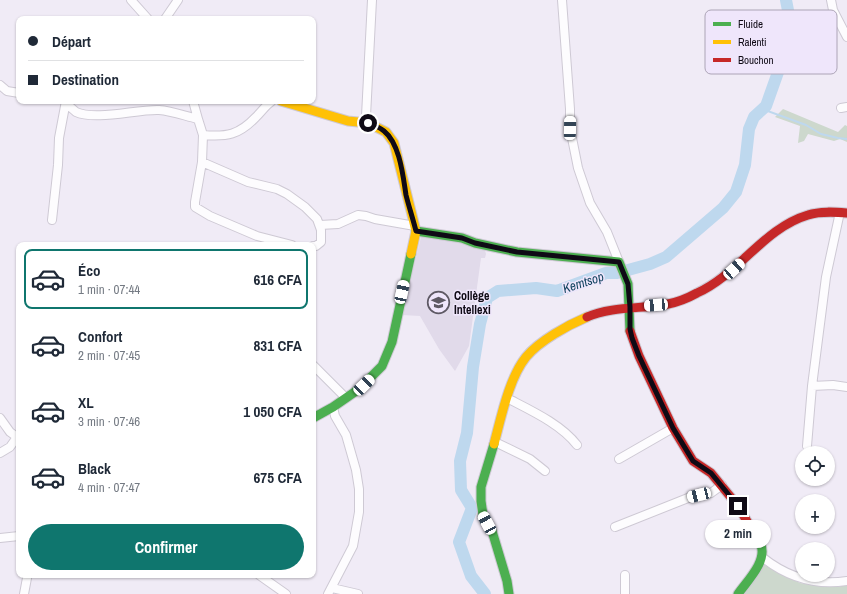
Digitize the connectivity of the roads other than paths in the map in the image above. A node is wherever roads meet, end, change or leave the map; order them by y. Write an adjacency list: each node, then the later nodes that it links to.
1 (131, 0): 7 (street)
2 (178, 0): 8 (street)
3 (372, 0): 19 (street)
4 (562, 0): 28 (street)
5 (831, 0): 6 (street)
6 (833, 10)
7 (145, 16)
8 (167, 16)
9 (837, 17): 10 (street)
10 (847, 36)
11 (0, 85): 12 (street)
12 (16, 92)
13 (65, 104): 23 (street)
14 (69, 104): 18 (street)
15 (194, 104): 18 (street)
16 (269, 104): 20 (street)
17 (292, 104): 19 (street)
18 (198, 119): 20 (street)
19 (368, 123): 25 (street)
20 (203, 135): 21 (street)
21 (202, 162): 24 (street); 26 (street)
22 (844, 213): 29 (street); 31 (street)
23 (52, 220)
24 (320, 225): 25 (street); 27 (street)
25 (416, 229): 28 (street); 33 (street)
26 (280, 242)
27 (316, 246)
28 (620, 264): 29 (street)
29 (630, 307): 34 (street); 38 (street)
30 (316, 368): 33 (street)
31 (812, 386): 32 (street); 43 (street)
32 (847, 387)
33 (346, 398): 35 (street)
34 (506, 398): 41 (street); 42 (street)
35 (334, 407): 36 (street); 56 (street)
36 (316, 416)
37 (0, 418): 39 (street)
38 (673, 428): 45 (street); 47 (street)
39 (16, 436)
40 (16, 440): 44 (street)
41 (495, 442): 46 (street); 60 (street)
42 (577, 445)
43 (807, 446)
44 (0, 453)
45 (619, 460)
46 (545, 471)
47 (722, 485): 48 (street); 51 (street)
48 (615, 527)
49 (16, 536): 50 (street)
50 (0, 538)
51 (762, 556): 55 (street); 62 (street)
52 (625, 575): 61 (street)
53 (27, 578): 57 (street)
54 (263, 578): 58 (street)
55 (847, 581)
56 (330, 591): 59 (street)
57 (24, 594)
58 (286, 594)
59 (358, 594)
60 (509, 594)
61 (625, 594)
62 (738, 594)

